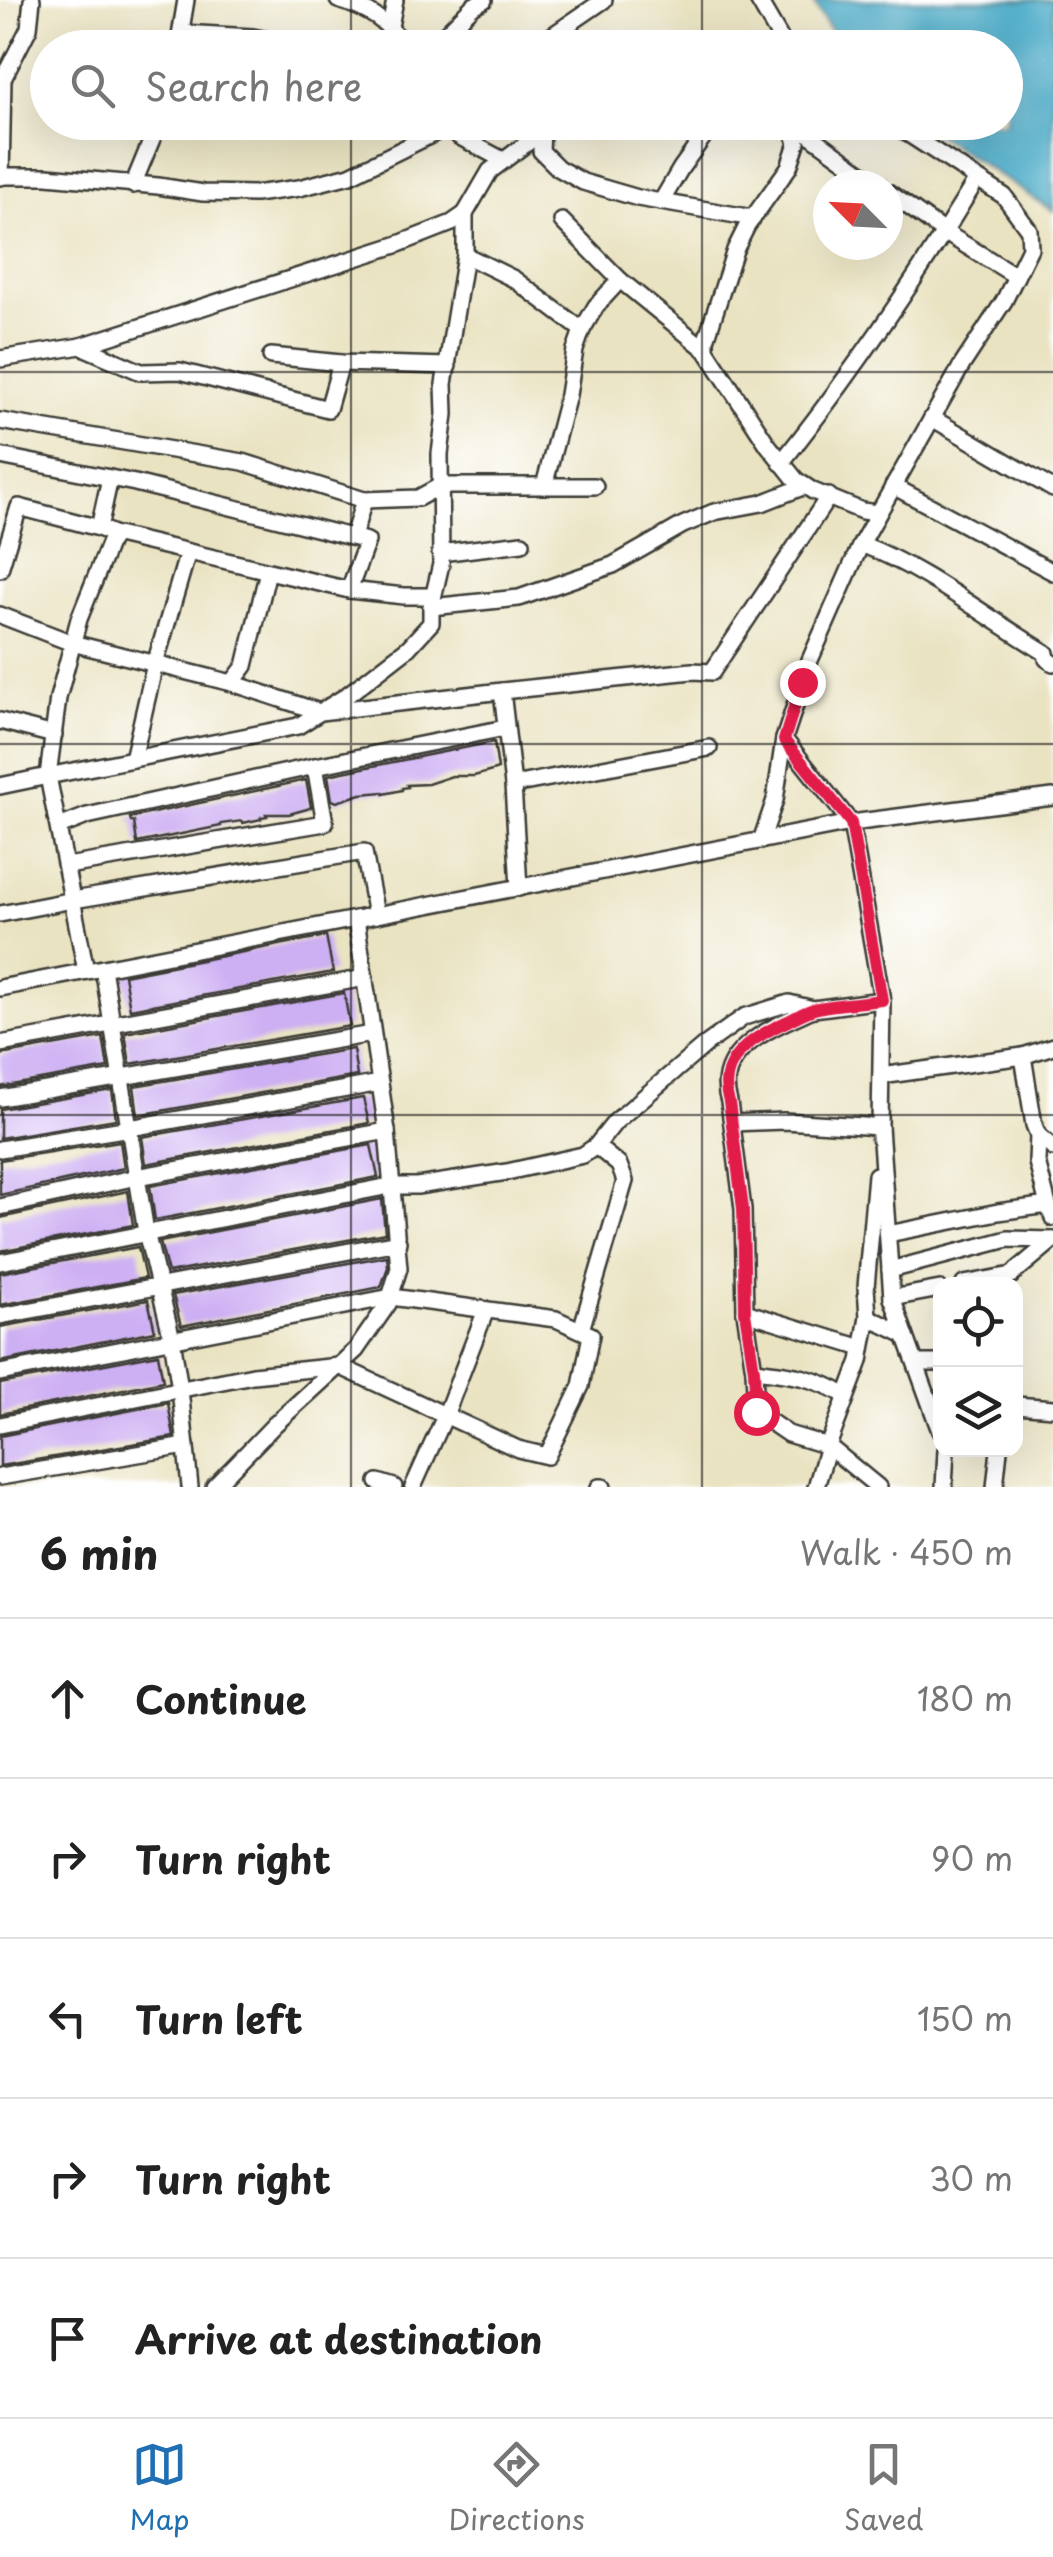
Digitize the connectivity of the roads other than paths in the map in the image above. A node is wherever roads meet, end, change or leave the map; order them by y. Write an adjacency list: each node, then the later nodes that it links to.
1 (32, 0): 25 (street)
2 (186, 0): 9 (street)
3 (338, 0): 8 (street)
4 (395, 0): 8 (street)
5 (484, 0): 11 (street)
6 (604, 0): 12 (street)
7 (758, 0): 13 (street)
8 (390, 26): 10 (street)
9 (182, 30)
10 (393, 30)
11 (449, 30)
12 (560, 30)
13 (776, 30)
14 (150, 140): 27 (street)
15 (421, 140): 27 (street)
16 (466, 140): 23 (street)
17 (531, 140): 23 (street)
18 (545, 140): 28 (street)
19 (701, 140): 28 (street)
20 (796, 140): 31 (street)
21 (816, 140): 24 (street)
22 (917, 140): 26 (street)
23 (504, 160): 30 (street)
24 (858, 170)
25 (0, 176): 27 (street)
26 (976, 179): 33 (street); 35 (street)
27 (132, 184)
28 (661, 202): 31 (street)
29 (903, 203): 33 (street)
30 (466, 214): 34 (street); 38 (street)
31 (753, 218): 39 (street)
32 (562, 221): 36 (street)
33 (944, 232): 35 (street); 47 (street)
34 (465, 256): 37 (street); 43 (street)
35 (1016, 276): 44 (street)
36 (620, 280): 37 (street); 39 (street)
37 (582, 330): 50 (street)
38 (81, 346): 41 (street); 42 (street)
39 (706, 350): 47 (street)
40 (271, 356): 42 (street)
41 (0, 359)
42 (341, 363): 43 (street)
43 (448, 366): 49 (street)
44 (932, 418): 53 (street); 54 (street)
45 (0, 421): 56 (street)
46 (0, 456): 48 (street)
47 (781, 463): 52 (street)
48 (110, 478): 58 (street); 59 (street)
49 (440, 486): 50 (street); 56 (street); 63 (street)
50 (544, 486): 51 (street)
51 (595, 486)
52 (806, 486): 55 (street); 68 (street)
53 (894, 486): 57 (street); 66 (street)
54 (1053, 489)
55 (830, 496): 57 (street); 74 (street)
56 (364, 500): 59 (street)
57 (878, 513): 61 (street)
58 (106, 531): 62 (street); 64 (street); 70 (street)
59 (353, 538): 67 (street)
60 (522, 543): 63 (street)
61 (861, 544): 71 (street); 79 (street)
62 (188, 552): 65 (street); 72 (street)
63 (440, 553): 68 (street)
64 (0, 569)
65 (268, 571): 67 (street); 73 (street)
66 (1053, 572)
67 (349, 590): 68 (street)
68 (432, 601): 75 (street)
69 (0, 615): 70 (street)
70 (72, 643): 72 (street); 78 (street)
71 (1051, 654)
72 (154, 664): 73 (street); 81 (street)
73 (232, 683): 75 (street)
74 (502, 691): 75 (street); 77 (street)
75 (320, 712): 81 (street)
76 (0, 720): 78 (street)
77 (504, 728): 82 (street); 84 (street)
78 (54, 735): 83 (street)
79 (784, 740): 87 (street); 89 (street)
80 (709, 748): 84 (street)
81 (133, 759): 83 (street)
82 (315, 766): 88 (street); 90 (street)
83 (48, 776): 85 (street); 88 (street)
84 (512, 784): 91 (street)
85 (0, 786)
86 (1053, 798): 87 (street)
87 (851, 823): 89 (street); 100 (street)
88 (59, 827): 90 (street)
89 (760, 841): 91 (street)
90 (67, 866): 92 (street)
91 (519, 888): 94 (street)
92 (73, 900): 93 (street); 94 (street); 97 (street)
93 (0, 914)
94 (376, 915): 95 (street)
95 (356, 919): 96 (street); 98 (street)
96 (104, 968): 97 (street); 102 (street)
97 (86, 971): 99 (street)
98 (364, 978): 102 (street); 103 (street)
99 (0, 988)
100 (882, 1000): 101 (street); 107 (street)
101 (813, 1009): 111 (street); 116 (street)
102 (112, 1024): 104 (street); 108 (street)
103 (372, 1034): 108 (street); 109 (street)
104 (0, 1044)
105 (1053, 1046): 106 (street)
106 (1023, 1056): 107 (street); 115 (street)
107 (881, 1076): 112 (street)
108 (121, 1078): 110 (street); 113 (street)
109 (380, 1084): 113 (street); 114 (street)
110 (0, 1098)
111 (732, 1123): 112 (street); 136 (street)
112 (880, 1127): 124 (street); 138 (street)
113 (130, 1128): 117 (street); 119 (street)
114 (387, 1131): 119 (street); 120 (street)
115 (1038, 1135): 118 (street); 122 (street)
116 (596, 1146): 120 (street); 139 (street)
117 (0, 1148)
118 (1053, 1148)
119 (138, 1177): 121 (street); 123 (street)
120 (390, 1186): 123 (street); 127 (street)
121 (0, 1207)
122 (1050, 1211): 124 (street)
123 (146, 1232): 128 (street); 131 (street)
124 (888, 1234): 129 (street)
125 (1008, 1239): 126 (street); 129 (street); 130 (street)
126 (1053, 1240): 130 (street)
127 (398, 1242): 131 (street); 133 (street)
128 (0, 1262)
129 (890, 1270): 134 (street)
130 (1014, 1277)
131 (161, 1286): 137 (street); 141 (street)
132 (933, 1290): 134 (street)
133 (390, 1297): 135 (street); 141 (street); 145 (street)
134 (892, 1298): 140 (street)
135 (486, 1310): 139 (street); 153 (street)
136 (745, 1312): 142 (street); 146 (street)
137 (0, 1316)
138 (868, 1317): 140 (street); 142 (street)
139 (581, 1330): 153 (street)
140 (906, 1336): 143 (street)
141 (172, 1340): 147 (street); 148 (street)
142 (862, 1348): 149 (street)
143 (916, 1363): 144 (street); 150 (street)
144 (933, 1363)
145 (338, 1366): 148 (street); 153 (street); 161 (street)
146 (754, 1370): 149 (street); 156 (street)
147 (0, 1373)
148 (180, 1390): 154 (street); 155 (street)
149 (846, 1396): 156 (street)
150 (933, 1397)
151 (1023, 1406): 152 (street)
152 (1053, 1408)
153 (445, 1416): 162 (street)
154 (0, 1425)
155 (186, 1446): 159 (street); 160 (street)
156 (828, 1446): 163 (street); 164 (street)
157 (946, 1457): 165 (street)
158 (998, 1457): 166 (street)
159 (0, 1477)
160 (190, 1487)
161 (214, 1487)
162 (413, 1487)
163 (816, 1487)
164 (878, 1487)
165 (944, 1487)
166 (995, 1487)

